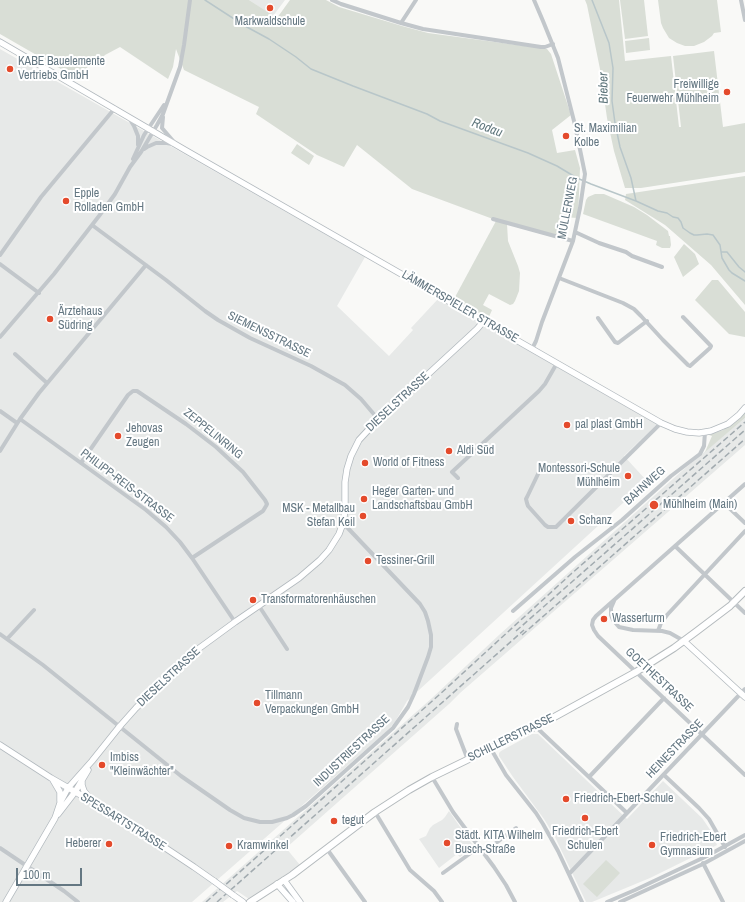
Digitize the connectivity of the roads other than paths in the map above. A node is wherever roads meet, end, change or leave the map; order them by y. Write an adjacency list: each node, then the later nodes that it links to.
1 (190, 0): 11 (street)
2 (332, 0): 6 (street)
3 (416, 0): 8 (street)
4 (534, 0): 10 (street, MÜLLERWEG)
5 (742, 0): 7 (street)
6 (342, 2): 8 (street)
7 (745, 20)
8 (401, 23): 10 (street)
9 (0, 42): 12 (main road, LÄMMERSPIELER STRASSE)
10 (553, 44): 20 (street, MÜLLERWEG)
11 (169, 97): 14 (street); 15 (street)
12 (115, 108): 13 (main road, LÄMMERSPIELER STRASSE); 22 (street)
13 (124, 114): 15 (main road, LÄMMERSPIELER STRASSE); 17 (street, LÄMMERSPIELER STRASSE)
14 (163, 114): 15 (street); 16 (street, LÄMMERSPIELER STRASSE)
15 (151, 130): 16 (main road, LÄMMERSPIELER STRASSE); 17 (street)
16 (177, 145): 17 (street, LÄMMERSPIELER STRASSE); 30 (main road, LÄMMERSPIELER STRASSE)
17 (139, 151): 19 (street)
18 (493, 219): 21 (street)
19 (92, 225): 24 (street, SIEMENSSTRASSE); 27 (street)
20 (575, 232): 21 (street, MÜLLERWEG); 25 (street)
21 (573, 241): 26 (street, MÜLLERWEG)
22 (0, 255)
23 (0, 264): 27 (street)
24 (146, 265): 36 (street); 39 (street, SIEMENSSTRASSE)
25 (662, 267)
26 (558, 278): 31 (street); 33 (street, MÜLLERWEG)
27 (39, 293): 32 (street)
28 (683, 317): 31 (street)
29 (598, 318): 31 (street)
30 (484, 321): 33 (main road, LÄMMERSPIELER STRASSE); 39 (main road, DIESELSTRASSE)
31 (647, 321)
32 (0, 337)
33 (532, 349): 35 (main road, LÄMMERSPIELER STRASSE)
34 (15, 354): 36 (street)
35 (557, 363): 41 (main road, LÄMMERSPIELER STRASSE); 46 (street)
36 (47, 383): 40 (street)
37 (745, 408): 42 (main road, LÄMMERSPIELER STRASSE)
38 (0, 411): 40 (street, PHILIPP-REIS-STRASSE)
39 (378, 419): 50 (main road, DIESELSTRASSE)
40 (19, 421): 43 (street); 44 (street, PHILIPP-REIS-STRASSE)
41 (661, 423): 42 (main road, LÄMMERSPIELER STRASSE); 45 (street)
42 (705, 432): 60 (street, BAHNWEG)
43 (0, 450)
44 (81, 463): 53 (street, PHILIPP-REIS-STRASSE); 53 (street, ZEPPELINRING)
45 (539, 472)
46 (458, 478)
47 (745, 484): 48 (street)
48 (724, 503): 49 (street); 52 (street)
49 (745, 523)
50 (343, 524): 58 (main road, DIESELSTRASSE); 72 (street, INDUSTRIESTRASSE)
51 (745, 531): 54 (street)
52 (675, 546): 54 (street); 56 (street)
53 (192, 558): 62 (street, PHILIPP-REIS-STRASSE)
54 (705, 575): 57 (street); 63 (street)
55 (745, 591): 57 (main road, SCHILLERSTRASSE)
56 (618, 596): 63 (street); 68 (street, GOETHESTRASSE)
57 (734, 602): 61 (street); 66 (main road, SCHILLERSTRASSE)
58 (259, 606): 62 (main road, DIESELSTRASSE); 67 (street)
59 (34, 610): 65 (street)
60 (513, 610)
61 (745, 613)
62 (235, 622): 72 (main road, DIESELSTRASSE)
63 (658, 631): 66 (street)
64 (0, 634): 65 (street, INDUSTRIESTRASSE)
65 (7, 639): 72 (street, INDUSTRIESTRASSE)
66 (684, 641): 68 (main road, SCHILLERSTRASSE); 69 (main road)
67 (287, 649)
68 (636, 672): 70 (street, GOETHESTRASSE); 73 (main road, SCHILLERSTRASSE)
69 (744, 693): 74 (street, HEINESTRASSE)
70 (664, 698): 74 (street, GOETHESTRASSE); 82 (street)
71 (457, 724): 77 (street)
72 (120, 726): 78 (main road, DIESELSTRASSE)
73 (536, 727): 76 (main road, SCHILLERSTRASSE); 82 (street)
74 (702, 735): 79 (street, HEINESTRASSE); 80 (street, GOETHESTRASSE)
75 (0, 745): 83 (main road, SPESSARTSTRASSE)
76 (491, 749): 77 (main road, SCHILLERSTRASSE); 105 (street)
77 (468, 760): 81 (main road, SCHILLERSTRASSE)
78 (92, 761): 84 (main road, DIESELSTRASSE); 85 (main road, DIESELSTRASSE)
79 (664, 775): 90 (street, HEINESTRASSE); 95 (street)
80 (745, 775)
81 (432, 777): 89 (main road, SCHILLERSTRASSE); 96 (street)
82 (589, 777): 90 (street)
83 (51, 778): 85 (main road, SPESSARTSTRASSE); 88 (main road)
84 (83, 778): 86 (main road, DIESELSTRASSE); 87 (main road)
85 (68, 788): 86 (main road, SPESSARTSTRASSE); 88 (main road, DIESELSTRASSE)
86 (75, 792): 87 (main road, SPESSARTSTRASSE); 91 (main road, DIESELSTRASSE)
87 (93, 802): 110 (main road, SPESSARTSTRASSE, bridge)
88 (60, 803): 91 (main road, DIESELSTRASSE)
89 (375, 812): 98 (main road, SCHILLERSTRASSE); 115 (street)
90 (627, 813): 105 (street, HEINESTRASSE)
91 (54, 818): 103 (main road, DIESELSTRASSE)
92 (516, 828): 100 (street)
93 (745, 835): 95 (street)
94 (745, 841): 99 (street)
95 (725, 846): 99 (street); 101 (street)
96 (479, 847): 100 (street); 104 (street)
97 (0, 848): 103 (street)
98 (327, 849): 106 (main road, SCHILLERSTRASSE); 114 (street)
99 (727, 851): 102 (street)
100 (484, 852): 116 (street)
101 (707, 856): 102 (street); 118 (street)
102 (703, 864): 119 (street); 120 (street)
103 (27, 866): 108 (main road, DIESELSTRASSE); 109 (street)
104 (443, 874)
105 (569, 874): 117 (street)
106 (284, 880): 107 (main road, SCHILLERSTRASSE); 113 (main road)
107 (277, 884): 111 (main road, SCHILLERSTRASSE); 112 (main road)
108 (6, 902)
109 (78, 902)
110 (243, 902)
111 (250, 902)
112 (293, 902)
113 (300, 902)
114 (365, 902)
115 (442, 902)
116 (515, 902)
117 (582, 902)
118 (607, 902)
119 (620, 902)
120 (723, 902)

